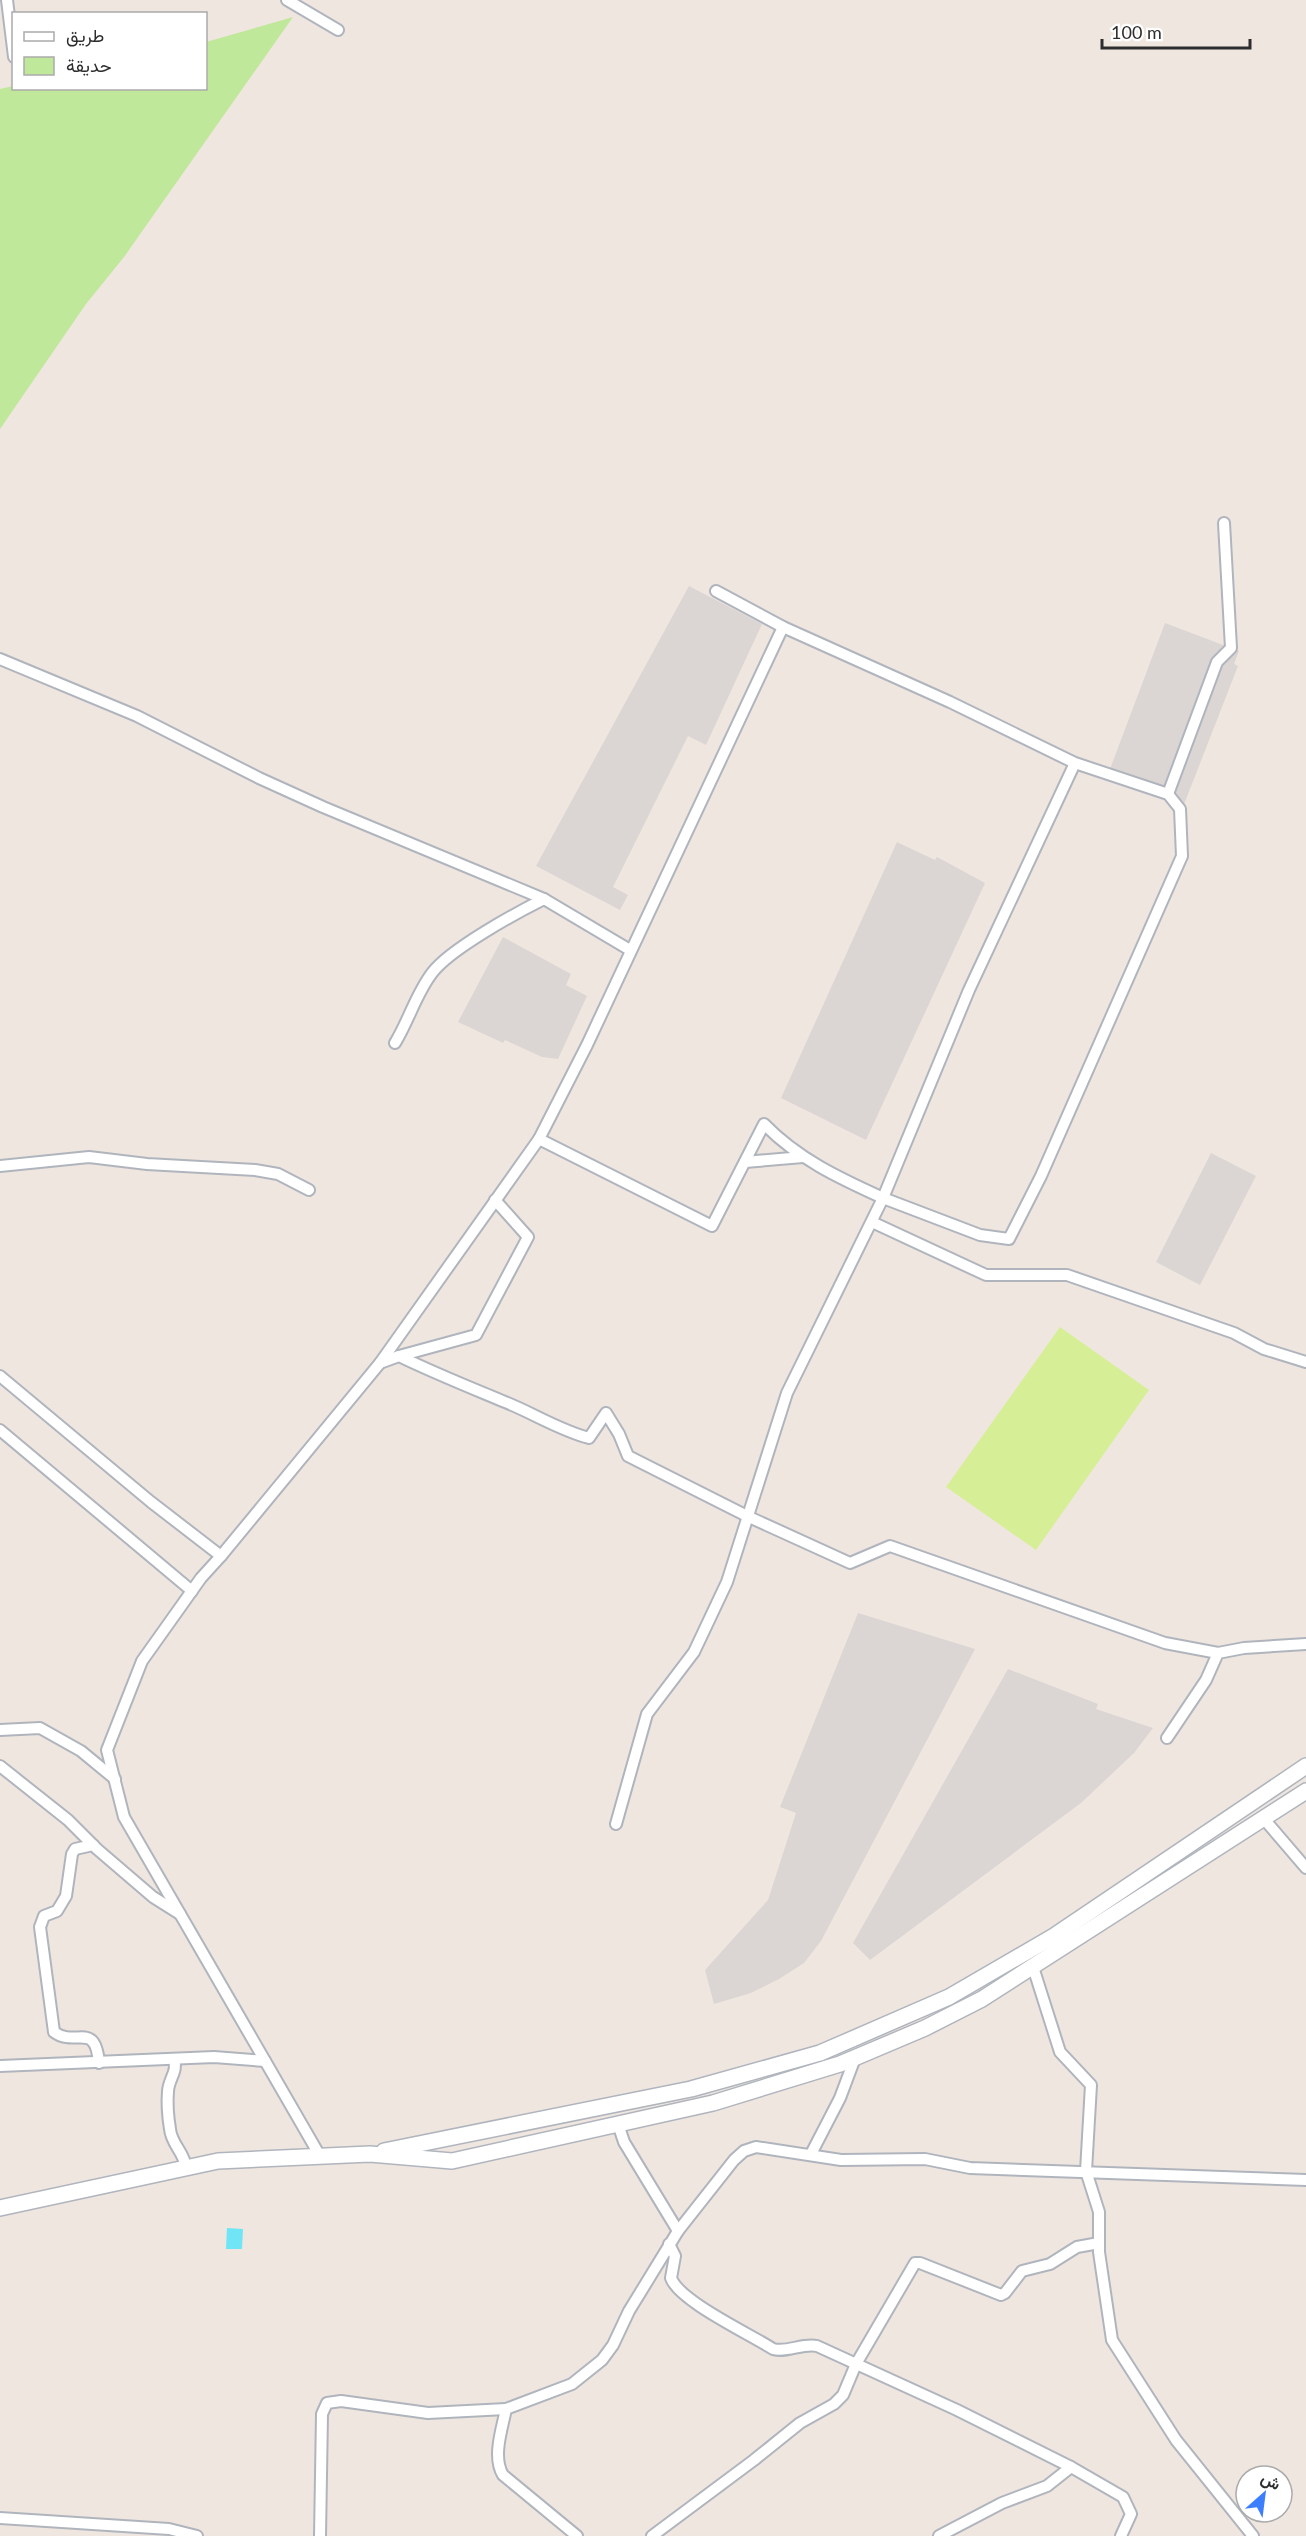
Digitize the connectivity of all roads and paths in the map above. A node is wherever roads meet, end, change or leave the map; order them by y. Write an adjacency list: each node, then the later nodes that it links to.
1 (7, 0): 4 (street)
2 (286, 0): 3 (street)
3 (338, 30)
4 (12, 41)
5 (1224, 524): 10 (street)
6 (716, 591): 7 (street)
7 (783, 627): 9 (street); 12 (street)
8 (0, 659): 11 (street)
9 (1075, 763): 10 (street); 19 (street)
10 (1168, 794): 19 (street)
11 (544, 899): 12 (street); 13 (street)
12 (630, 950): 14 (street)
13 (395, 1042)
14 (539, 1139): 16 (street); 20 (street)
15 (803, 1157): 16 (street); 16 (street); 19 (street)
16 (745, 1162)
17 (0, 1166): 18 (street)
18 (309, 1190)
19 (883, 1198): 21 (street)
20 (495, 1200): 22 (street); 24 (street)
21 (872, 1222): 23 (street); 27 (street)
22 (399, 1356): 24 (street); 27 (street)
23 (1306, 1362)
24 (380, 1364): 28 (street)
25 (0, 1376): 28 (street)
26 (0, 1430): 29 (street)
27 (749, 1516): 31 (street); 40 (street)
28 (221, 1556): 29 (street)
29 (192, 1591): 36 (street)
30 (1306, 1644): 31 (street)
31 (1218, 1653): 33 (street)
32 (0, 1730): 36 (street)
33 (1167, 1738)
34 (0, 1766): 42 (street)
35 (1306, 1766): 38 (main road)
36 (115, 1779): 44 (street)
37 (1306, 1791): 39 (main road)
38 (1238, 1811): 41 (main road); 52 (main road)
39 (1264, 1819): 41 (main road); 43 (street)
40 (616, 1824)
41 (1250, 1829): 45 (main road)
42 (93, 1845): 44 (street); 49 (street)
43 (1306, 1868)
44 (180, 1915): 48 (street)
45 (1033, 1968): 46 (main road); 56 (street)
46 (855, 2058): 51 (main road); 53 (street)
47 (174, 2059): 48 (street); 49 (street); 55 (street)
48 (265, 2061): 54 (street)
49 (99, 2062): 50 (street)
50 (0, 2066)
51 (618, 2124): 52 (main road); 59 (street)
52 (369, 2154): 54 (main road)
53 (811, 2154): 56 (street); 59 (street)
54 (320, 2156): 55 (main road)
55 (186, 2168): 58 (main road)
56 (1086, 2170): 57 (street); 60 (street)
57 (1306, 2180)
58 (0, 2208)
59 (678, 2231): 61 (street)
60 (1099, 2243): 62 (street); 73 (street)
61 (669, 2244): 62 (street); 63 (street)
62 (856, 2364): 64 (street); 70 (street)
63 (506, 2409): 68 (street); 69 (street)
64 (1071, 2467): 71 (street); 72 (street)
65 (0, 2518): 66 (street)
66 (164, 2533): 67 (street)
67 (197, 2536)
68 (320, 2536)
69 (577, 2536)
70 (652, 2536)
71 (939, 2536)
72 (1122, 2536)
73 (1253, 2536)

